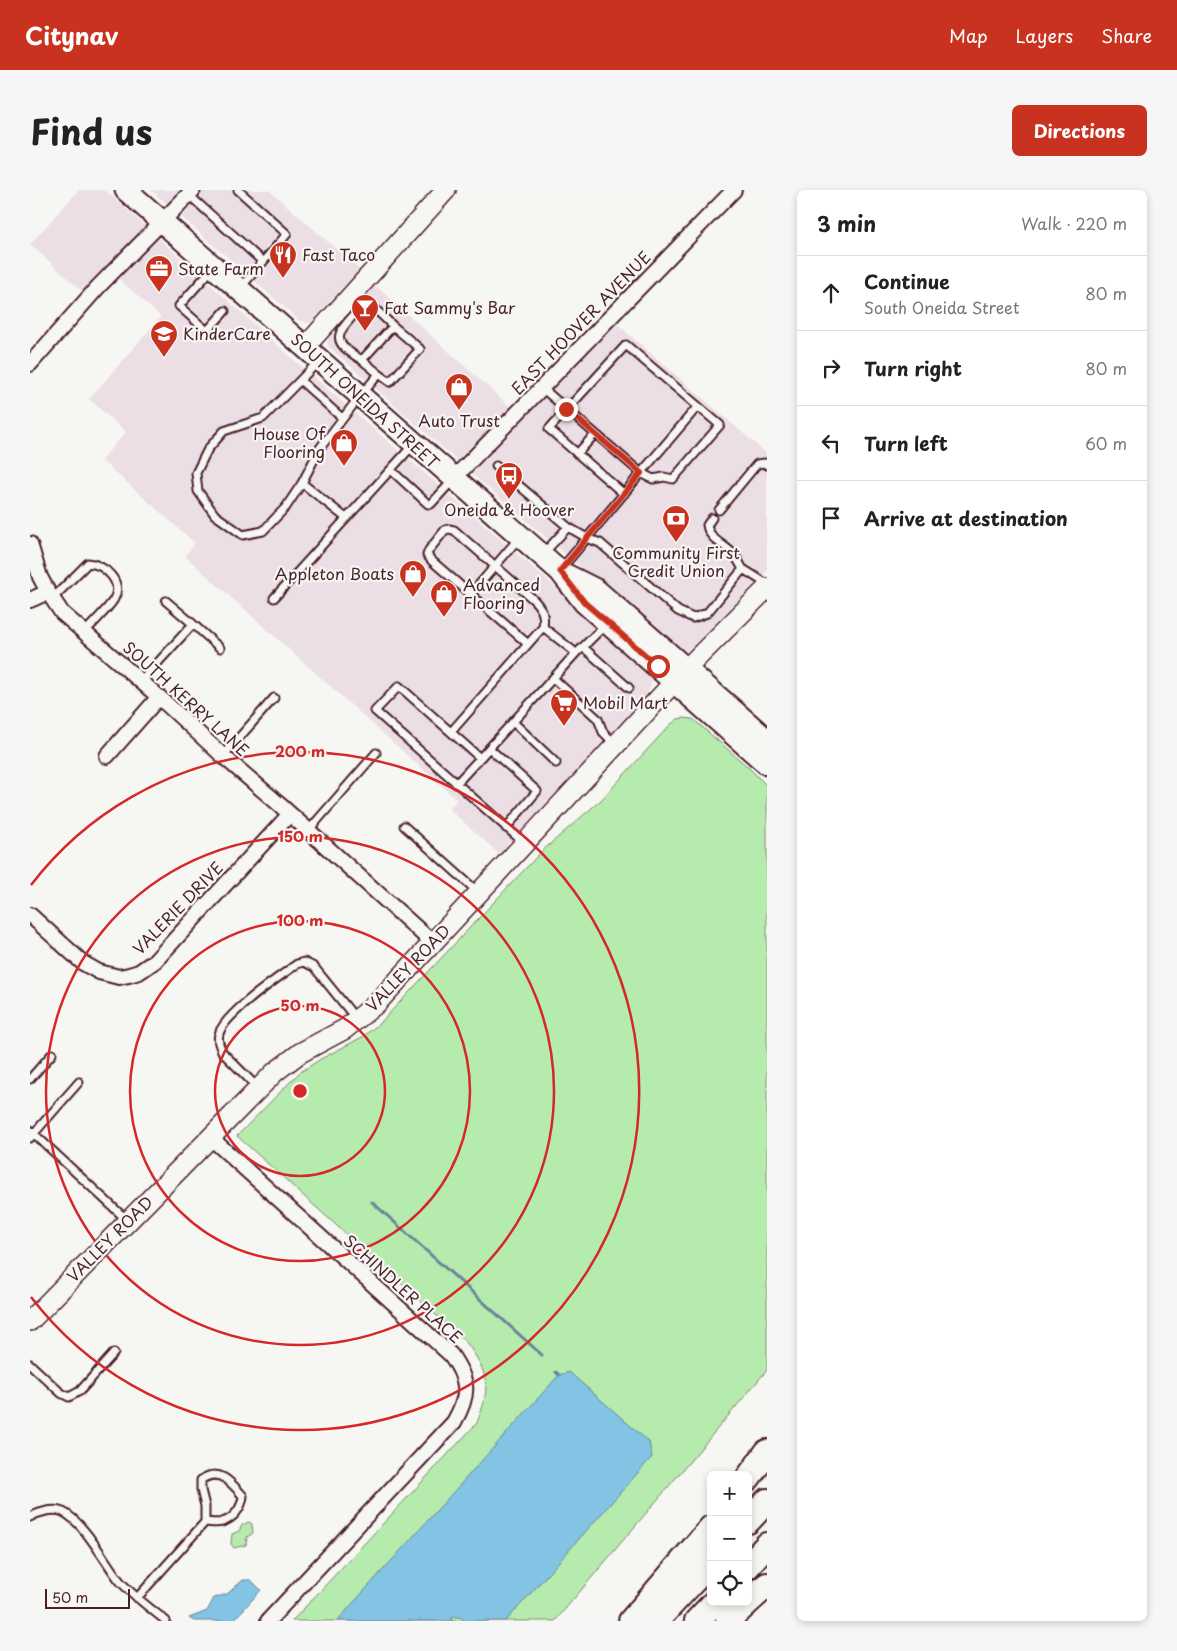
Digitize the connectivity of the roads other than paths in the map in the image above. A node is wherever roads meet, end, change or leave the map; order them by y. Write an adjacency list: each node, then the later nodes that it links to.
1 (126, 190): 6 (main road, SOUTH ONEIDA STREET)
2 (238, 190): 7 (lane)
3 (446, 190): 10 (street)
4 (734, 190): 18 (street, EAST HOOVER AVENUE)
5 (191, 192): 6 (street); 7 (lane)
6 (162, 222): 8 (main road, SOUTH ONEIDA STREET); 15 (street)
7 (263, 262): 9 (lane)
8 (214, 267): 9 (main road, SOUTH ONEIDA STREET); 11 (lane)
9 (239, 289): 13 (main road, SOUTH ONEIDA STREET)
10 (354, 305): 12 (lane); 13 (street); 14 (lane)
11 (225, 311)
12 (393, 326): 14 (lane); 16 (lane)
13 (312, 354): 17 (lane); 19 (main road, SOUTH ONEIDA STREET)
14 (362, 360): 16 (lane)
15 (30, 364)
16 (379, 374): 19 (lane)
17 (301, 381): 22 (lane); 31 (lane)
18 (542, 388): 21 (lane); 30 (street, EAST HOOVER AVENUE)
19 (360, 396): 22 (lane); 24 (main road, SOUTH ONEIDA STREET)
20 (698, 406): 21 (lane); 29 (lane); 29 (lane)
21 (566, 409): 23 (lane); 25 (lane)
22 (342, 418): 31 (lane)
23 (595, 434): 25 (lane); 29 (lane)
24 (414, 444): 28 (lane); 30 (main road, SOUTH ONEIDA STREET)
25 (577, 454): 32 (lane)
26 (767, 465): 33 (lane)
27 (496, 466): 36 (lane)
28 (390, 470): 30 (lane); 34 (lane)
29 (641, 473): 32 (lane)
30 (453, 479): 37 (main road, SOUTH ONEIDA STREET)
31 (302, 483): 34 (lane)
32 (624, 494): 38 (lane)
33 (719, 510)
34 (346, 518): 48 (lane)
35 (712, 518): 42 (lane)
36 (568, 527): 38 (lane); 40 (lane)
37 (520, 538): 40 (main road, SOUTH ONEIDA STREET); 41 (lane)
38 (587, 538): 42 (lane); 43 (lane)
39 (30, 544): 47 (street, SOUTH KERRY LANE)
40 (541, 556): 43 (main road, SOUTH ONEIDA STREET)
41 (495, 566): 46 (lane); 46 (lane); 53 (lane)
42 (743, 569): 44 (lane)
43 (560, 571): 51 (main road, SOUTH ONEIDA STREET); 59 (main road, SOUTH ONEIDA STREET)
44 (767, 584)
45 (767, 588): 59 (street, VALLEY ROAD)
46 (471, 594): 55 (lane)
47 (50, 595): 49 (street); 54 (street, SOUTH KERRY LANE); 54 (lane)
48 (274, 598)
49 (30, 600)
50 (166, 601): 52 (lane)
51 (607, 623): 56 (lane); 59 (main road, SOUTH ONEIDA STREET)
52 (193, 624): 57 (lane); 61 (lane)
53 (543, 627): 55 (lane); 58 (lane)
54 (85, 632): 61 (street, SOUTH KERRY LANE)
55 (528, 644): 66 (lane)
56 (583, 647): 58 (lane); 62 (lane)
57 (220, 648)
58 (576, 653): 60 (lane)
59 (681, 675): 67 (main road, SOUTH ONEIDA STREET); 68 (street, VALLEY ROAD); 75 (main road, SOUTH ONEIDA STREET)
60 (553, 678): 65 (lane); 68 (lane)
61 (141, 681): 63 (street, SOUTH KERRY LANE)
62 (629, 688)
63 (159, 697): 71 (street); 72 (street, SOUTH KERRY LANE)
64 (274, 698): 72 (lane)
65 (513, 722): 69 (lane); 74 (lane)
66 (451, 732): 73 (lane); 76 (lane)
67 (767, 740)
68 (616, 745): 81 (street, VALLEY ROAD)
69 (489, 748): 73 (lane); 79 (lane)
70 (376, 753): 80 (lane)
71 (107, 756)
72 (223, 756): 77 (street, SOUTH KERRY LANE)
73 (480, 758): 76 (lane)
74 (556, 763)
75 (767, 764)
76 (456, 784): 79 (lane)
77 (290, 814): 80 (street, SOUTH KERRY LANE); 83 (street, VALERIE DRIVE)
78 (404, 826): 82 (lane)
79 (506, 828): 81 (lane)
80 (308, 831): 84 (street, SOUTH KERRY LANE)
81 (525, 844): 82 (street, VALLEY ROAD)
82 (479, 893): 84 (street, VALLEY ROAD)
83 (30, 916)
84 (432, 943): 85 (street, VALLEY ROAD)
85 (357, 1020): 89 (street, VALLEY ROAD); 89 (lane)
86 (52, 1054): 87 (lane)
87 (30, 1078)
88 (79, 1082): 90 (lane)
89 (258, 1088): 91 (street, VALLEY ROAD)
90 (31, 1134): 92 (lane)
91 (210, 1137): 92 (street, VALLEY ROAD); 112 (street, SCHINDLER PLACE)
92 (128, 1221): 93 (street, VALLEY ROAD)
93 (30, 1321)
94 (114, 1353): 95 (lane)
95 (30, 1364)
96 (767, 1452): 97 (highway)
97 (752, 1473)
98 (767, 1501): 100 (highway)
99 (30, 1517): 107 (lane)
100 (752, 1517)
101 (205, 1522): 101 (lane); 107 (lane)
102 (707, 1533): 113 (highway)
103 (767, 1546): 104 (highway)
104 (752, 1562)
105 (707, 1566): 114 (highway)
106 (767, 1585): 108 (highway)
107 (137, 1598): 111 (lane)
108 (752, 1598)
109 (711, 1606): 115 (highway)
110 (744, 1606): 116 (highway)
111 (166, 1621)
112 (268, 1621)
113 (631, 1621)
114 (656, 1621)
115 (697, 1621)
116 (728, 1621)

